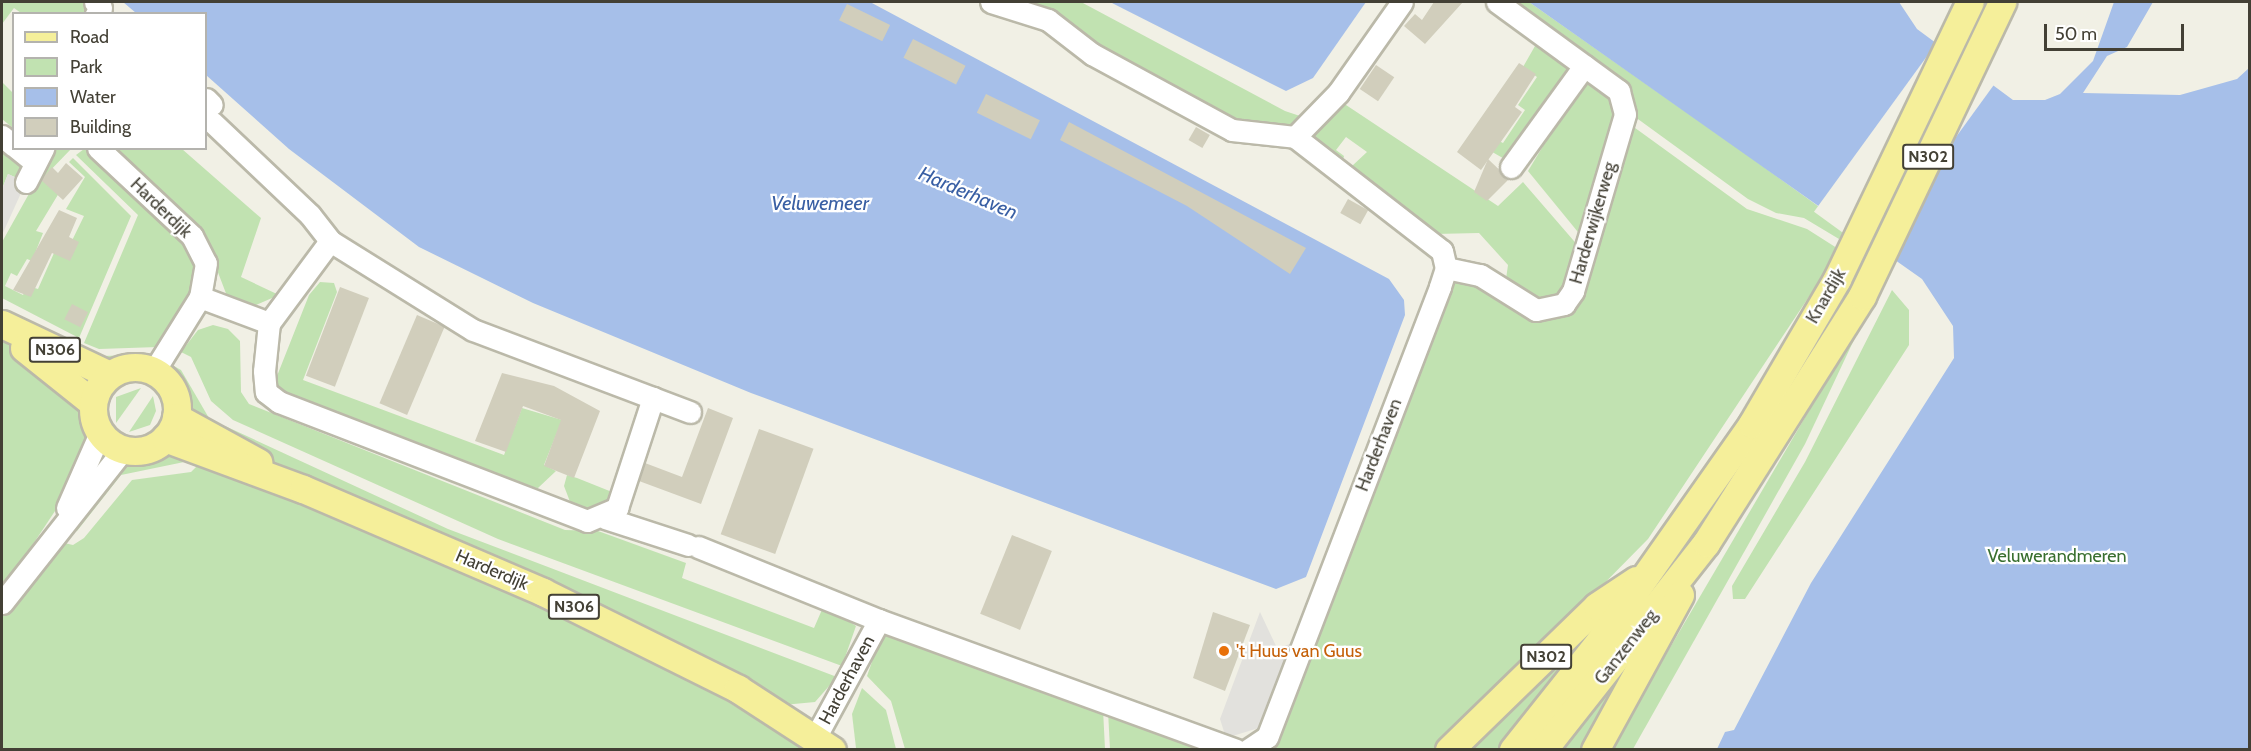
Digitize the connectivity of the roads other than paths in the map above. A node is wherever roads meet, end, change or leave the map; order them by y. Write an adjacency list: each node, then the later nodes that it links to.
1 (992, 2): 8 (street)
2 (1402, 2): 8 (street)
3 (1497, 2): 6 (street, Harderwijkerweg)
4 (1970, 2): 31 (main road, Knardijk / N302)
5 (1998, 10): 30 (main road, Knardijk / N302)
6 (1584, 66): 12 (street); 15 (street, Harderwijkerweg)
7 (210, 109): 14 (street)
8 (1295, 137): 15 (street)
9 (24, 150): 11 (street)
10 (100, 150): 16 (street, Harderdijk)
11 (39, 155): 13 (street)
12 (1511, 167)
13 (26, 182)
14 (330, 241): 17 (street); 22 (street)
15 (1446, 268): 36 (street, Harderhaven)
16 (200, 297): 17 (street); 20 (street, Harderdijk)
17 (269, 323): 28 (street, Harderhaven)
18 (2, 324): 21 (main road, N306)
19 (2, 332): 23 (main road, N306)
20 (154, 371): 21 (main road); 25 (main road)
21 (110, 375): 23 (main road)
22 (654, 398): 24 (street); 28 (street)
23 (93, 403): 26 (main road)
24 (690, 412)
25 (171, 428): 27 (main road); 34 (main road, Harderdijk / N306)
26 (100, 433): 27 (main road); 29 (street)
27 (123, 450): 29 (street)
28 (605, 518): 33 (street, Harderhaven)
29 (56, 533): 32 (street)
30 (1706, 543): 39 (main road, Ganzenweg / N302); 40 (main road, N302)
31 (1649, 571): 37 (main road, N302); 38 (main road, Ganzenweg / N302)
32 (2, 603)
33 (879, 620): 34 (street, Harderhaven); 35 (street, Harderhaven)
34 (824, 744)
35 (1236, 750)
36 (1248, 750)
37 (1449, 750)
38 (1513, 750)
39 (1543, 750)
40 (1595, 750)

